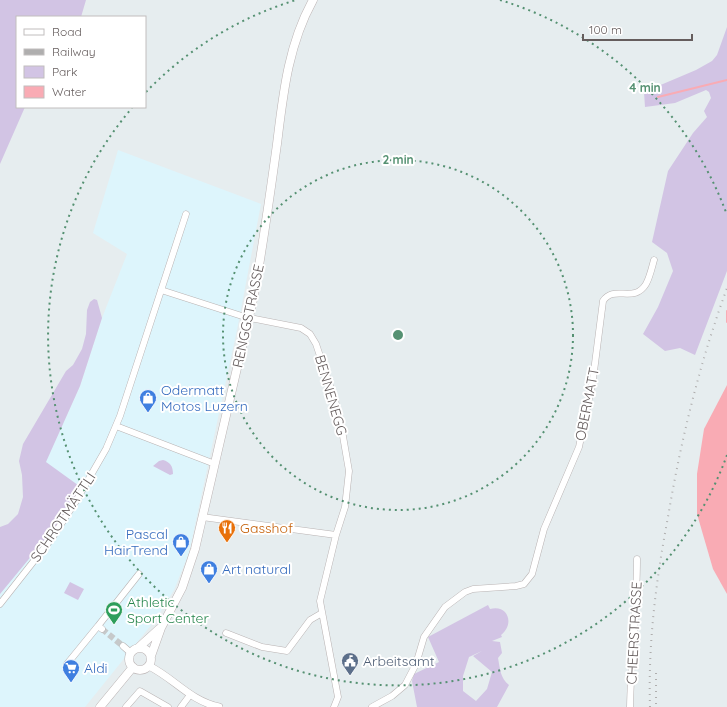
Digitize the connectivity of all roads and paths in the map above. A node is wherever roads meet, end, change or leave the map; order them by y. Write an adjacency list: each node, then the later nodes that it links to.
1 (313, 0): 5 (main road, RENGGSTRASSE)
2 (186, 214): 4 (street, SCHROTMÄTTLI)
3 (654, 260): 29 (street, OBERMATT)
4 (161, 290): 5 (street); 6 (street, SCHROTMÄTTLI)
5 (248, 318): 7 (main road, RENGGSTRASSE); 9 (street, BENNENEGG)
6 (116, 426): 7 (street); 12 (street, SCHROTMÄTTLI)
7 (215, 464): 8 (main road, RENGGSTRASSE)
8 (202, 517): 9 (street); 14 (main road, RENGGSTRASSE)
9 (336, 536): 13 (street, BENNENEGG)
10 (637, 559): 30 (street, CHEERSTRASSE)
11 (139, 574): 19 (street)
12 (1, 603)
13 (322, 613): 15 (street); 28 (street, BENNENEGG)
14 (161, 628): 17 (main road, RENGGSTRASSE); 18 (main road, RENGGSTRASSE)
15 (226, 633)
16 (123, 646): 17 (street)
17 (134, 651): 18 (main road); 21 (main road)
18 (151, 656): 20 (main road)
19 (67, 664)
20 (149, 666): 21 (main road); 22 (street)
21 (133, 667): 23 (main road)
22 (190, 696): 26 (street); 27 (street)
23 (100, 707)
24 (126, 707): 25 (street)
25 (168, 707)
26 (181, 707)
27 (219, 707)
28 (334, 707)
29 (372, 707)
30 (630, 707)

